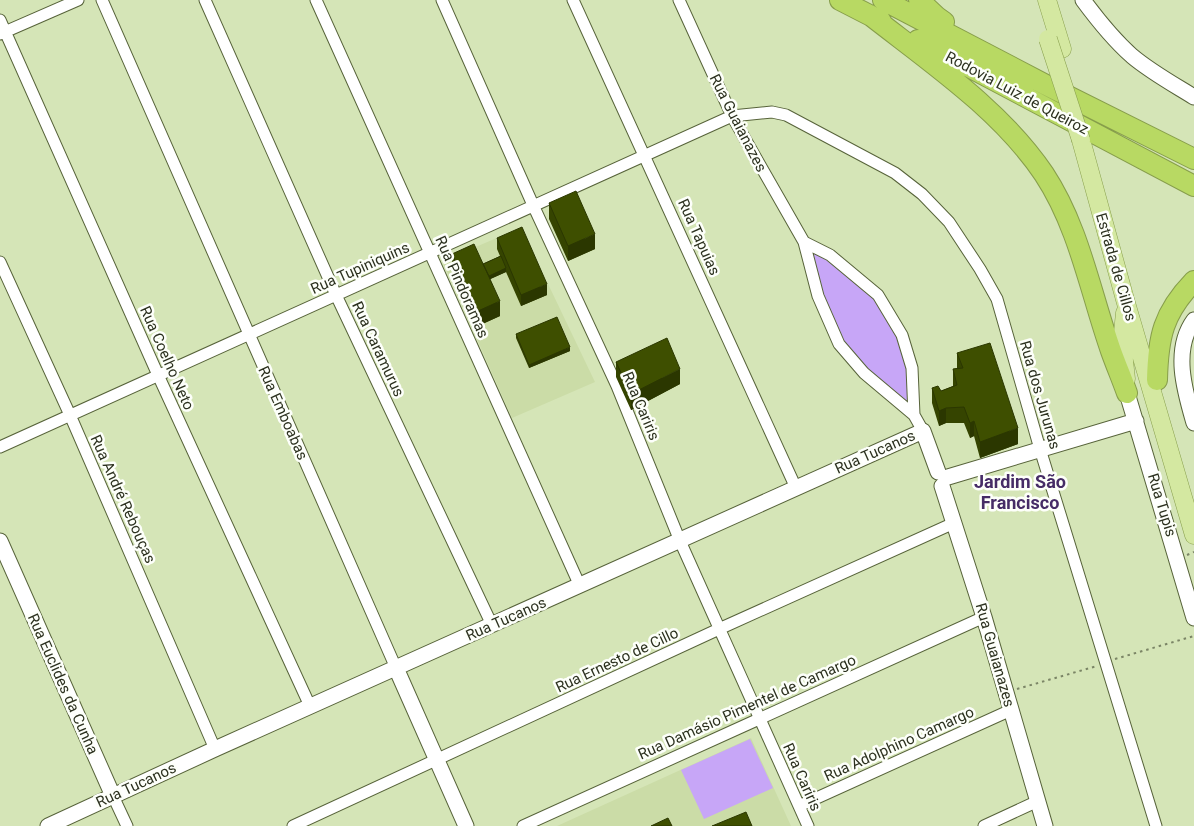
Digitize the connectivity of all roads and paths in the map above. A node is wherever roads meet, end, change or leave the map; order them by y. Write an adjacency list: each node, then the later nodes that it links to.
1 (78, 0): 15 (street)
2 (102, 0): 32 (street, Rua Emboabas)
3 (205, 0): 29 (street, Rua Caramurus)
4 (316, 0): 26 (street, Rua Pindoramas)
5 (442, 0): 24 (street, Rua Cariris)
6 (573, 0): 21 (street, Rua Tapuias)
7 (679, 0): 19 (street, Rua Guaianazes)
8 (840, 0): 13 (highway, Rodovia Luiz de Queiroz)
9 (920, 0): 17 (highway)
10 (1036, 0): 16 (main road, Estrada de Cillos)
11 (1047, 0): 16 (main road, Estrada de Cillos)
12 (1083, 0): 18 (street)
13 (877, 8): 17 (highway, Rodovia Luiz de Queiroz); 23 (highway, Rodovia Luiz de Queiroz); 35 (highway)
14 (0, 20): 15 (street, Rua Coelho Neto)
15 (3, 33): 33 (street, Rua Coelho Neto)
16 (1055, 44): 20 (main road, Estrada de Cillos, bridge)
17 (1046, 85): 22 (highway, Rodovia Luiz de Queiroz)
18 (1194, 97)
19 (732, 116): 21 (street, Rua Tupiniquins); 25 (street, Rua Guaianazes); 42 (street, Rua dos Jurunas)
20 (1086, 142): 30 (main road, Estrada de Cillos); 34 (main road, Estrada de Cillos)
21 (645, 156): 24 (street, Rua Tupiniquins); 44 (street, Rua Tapuias)
22 (1194, 159)
23 (1194, 186)
24 (533, 206): 26 (street, Rua Tupiniquins); 49 (street, Rua Cariris)
25 (804, 242): 37 (street, Rua Guaianazes); 37 (street, Rua Guaianazes)
26 (430, 252): 29 (street, Rua Tupiniquins); 50 (street, Rua Pindoramas)
27 (0, 262): 36 (street, Rua André Rebouças)
28 (1194, 281): 34 (highway)
29 (336, 295): 32 (street, Rua Tupiniquins); 53 (street, Rua Caramurus)
30 (1126, 303): 35 (main road); 47 (main road, Estrada de Cillos)
31 (1194, 320): 39 (street)
32 (249, 334): 33 (street, Rua Tupiniquins); 57 (street, Rua Emboabas)
33 (158, 375): 36 (street, Rua Tupiniquins); 59 (street, Rua Coelho Neto)
34 (1157, 380): 45 (main road, Estrada de Cillos)
35 (1127, 393): 38 (street, Rua Tupis)
36 (70, 415): 41 (street, Rua Tupiniquins); 62 (street, Rua André Rebouças)
37 (914, 415): 40 (street, Rua Guaianazes)
38 (1136, 421): 42 (street); 52 (street, Rua Tupis)
39 (1194, 423)
40 (923, 431): 43 (street, Rua Tucanos); 44 (street, Rua Tucanos)
41 (0, 447)
42 (1040, 449): 43 (street); 56 (street, Rua dos Jurunas)
43 (943, 478): 46 (street, Rua Guaianazes)
44 (796, 488): 49 (street, Rua Tucanos)
45 (1194, 496)
46 (954, 523): 51 (street, Rua Guaianazes); 54 (street, Rua Ernesto de Cillo)
47 (1194, 535)
48 (0, 541): 64 (street, Rua Euclides da Cunha)
49 (680, 541): 50 (street, Rua Tucanos); 54 (street, Rua Cariris)
50 (580, 586): 53 (street, Rua Tucanos)
51 (984, 617): 58 (street, Rua Guaianazes); 61 (street, Rua Damásio Pimentel de Camargo)
52 (1194, 618)
53 (492, 625): 57 (street, Rua Tucanos)
54 (718, 629): 61 (street, Rua Cariris); 63 (street, Rua Ernesto de Cillo)
55 (1194, 636): 56 (path)
56 (1105, 663): 58 (path); 75 (street, Rua dos Jurunas)
57 (396, 668): 59 (street, Rua Tucanos); 63 (street, Rua Emboabas)
58 (1005, 693): 60 (street, Rua Guaianazes)
59 (310, 706): 62 (street, Rua Tucanos)
60 (1011, 710): 65 (street, Rua Guaianazes); 66 (street, Rua Adolphino Camargo)
61 (759, 718): 66 (street, Rua Cariris); 71 (street, Rua Damásio Pimentel de Camargo)
62 (215, 749): 64 (street, Rua Tucanos)
63 (437, 760): 69 (street, Rua Ernesto de Cillo); 70 (street, Rua Emboabas)
64 (113, 796): 67 (street, Rua Tucanos); 68 (street, Rua Euclides da Cunha)
65 (1038, 801): 73 (street); 74 (street, Rua Guaianazes)
66 (799, 806): 72 (street, Rua Cariris)
67 (48, 826)
68 (127, 826)
69 (293, 826)
70 (466, 826)
71 (523, 826)
72 (808, 826)
73 (984, 826)
74 (1045, 826)
75 (1156, 826)

